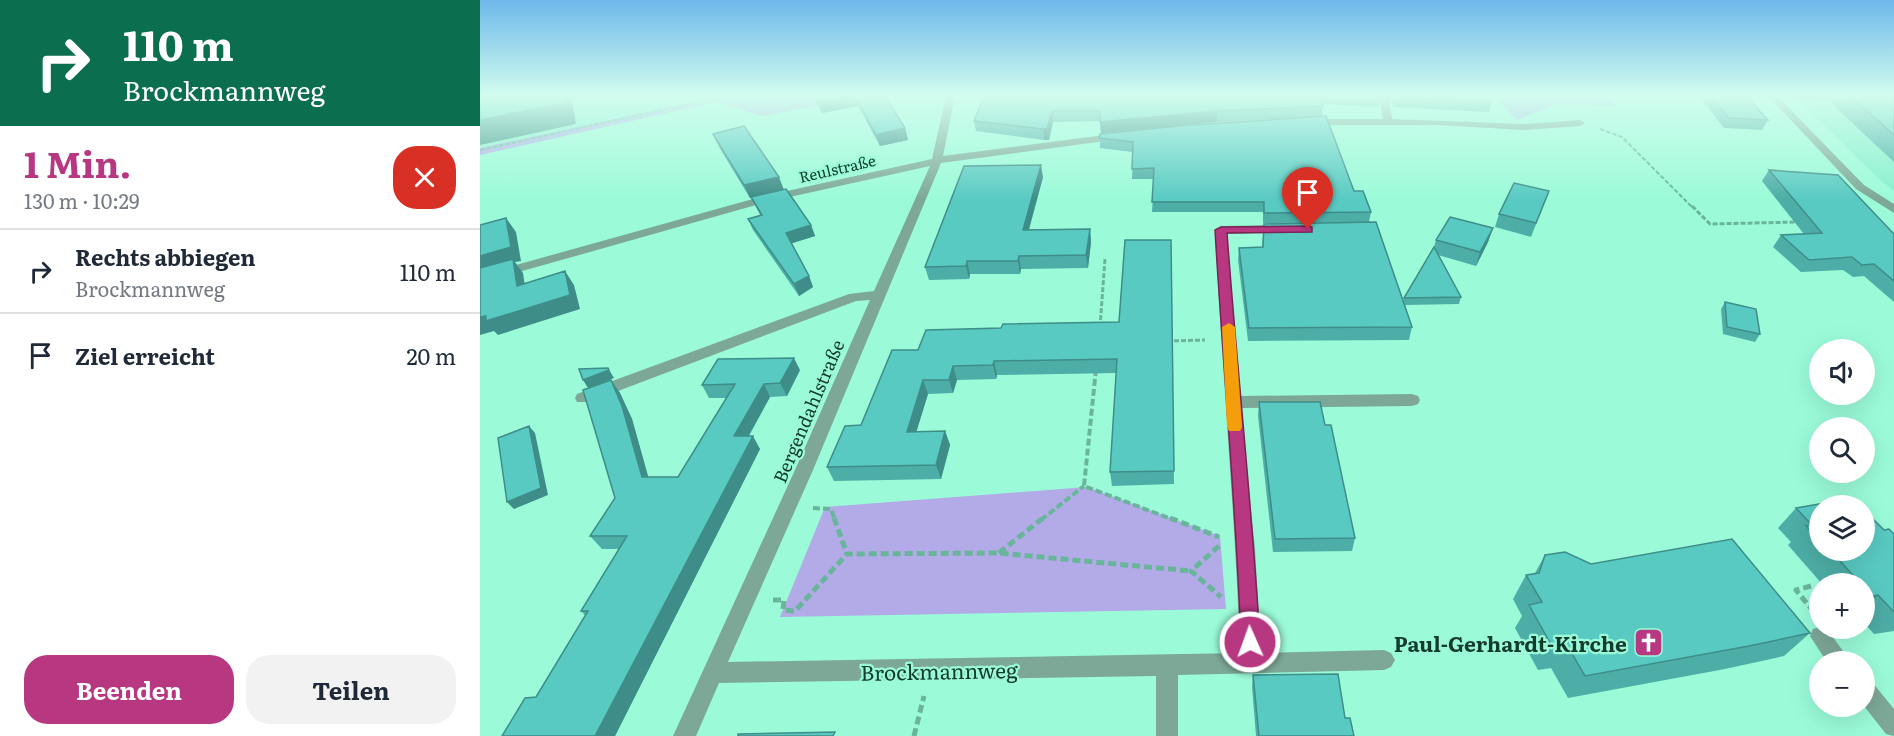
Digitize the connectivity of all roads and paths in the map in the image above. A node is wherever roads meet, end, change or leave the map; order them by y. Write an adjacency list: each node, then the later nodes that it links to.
1 (569, 130): 6 (path)
2 (943, 130): 7 (street, Bergendahlstraße)
3 (1604, 130): 9 (path)
4 (1805, 130): 8 (street)
5 (1131, 135): 7 (street, Reulstraße)
6 (480, 150)
7 (937, 161): 12 (street, Reulstraße); 13 (street, Bergendahlstraße)
8 (1894, 209)
9 (1802, 221)
10 (1297, 229): 15 (street)
11 (1106, 260): 14 (path)
12 (480, 279)
13 (880, 295): 18 (street); 22 (street, Bergendahlstraße)
14 (1100, 330)
15 (1230, 340): 16 (path); 20 (street)
16 (1158, 341)
17 (1096, 364): 21 (path)
18 (583, 398)
19 (1412, 400): 20 (street)
20 (1232, 402): 29 (street)
21 (1084, 486): 23 (path); 25 (path)
22 (788, 505): 24 (path); 27 (street, Bergendahlstraße)
23 (998, 553): 24 (path); 25 (path)
24 (848, 554): 27 (path)
25 (1191, 571): 29 (path)
26 (1809, 587): 28 (path)
27 (745, 599): 34 (street, Bergendahlstraße)
28 (1809, 611)
29 (1250, 621): 31 (street)
30 (1384, 660): 31 (street, Brockmannweg)
31 (1251, 663): 32 (street, Brockmannweg)
32 (1167, 665): 33 (street, Brockmannweg); 39 (street)
33 (929, 671): 34 (street, Brockmannweg); 38 (path)
34 (712, 673): 37 (street, Bergendahlstraße)
35 (1875, 703): 36 (street)
36 (1894, 726)
37 (684, 736)
38 (914, 736)
39 (1167, 736)

